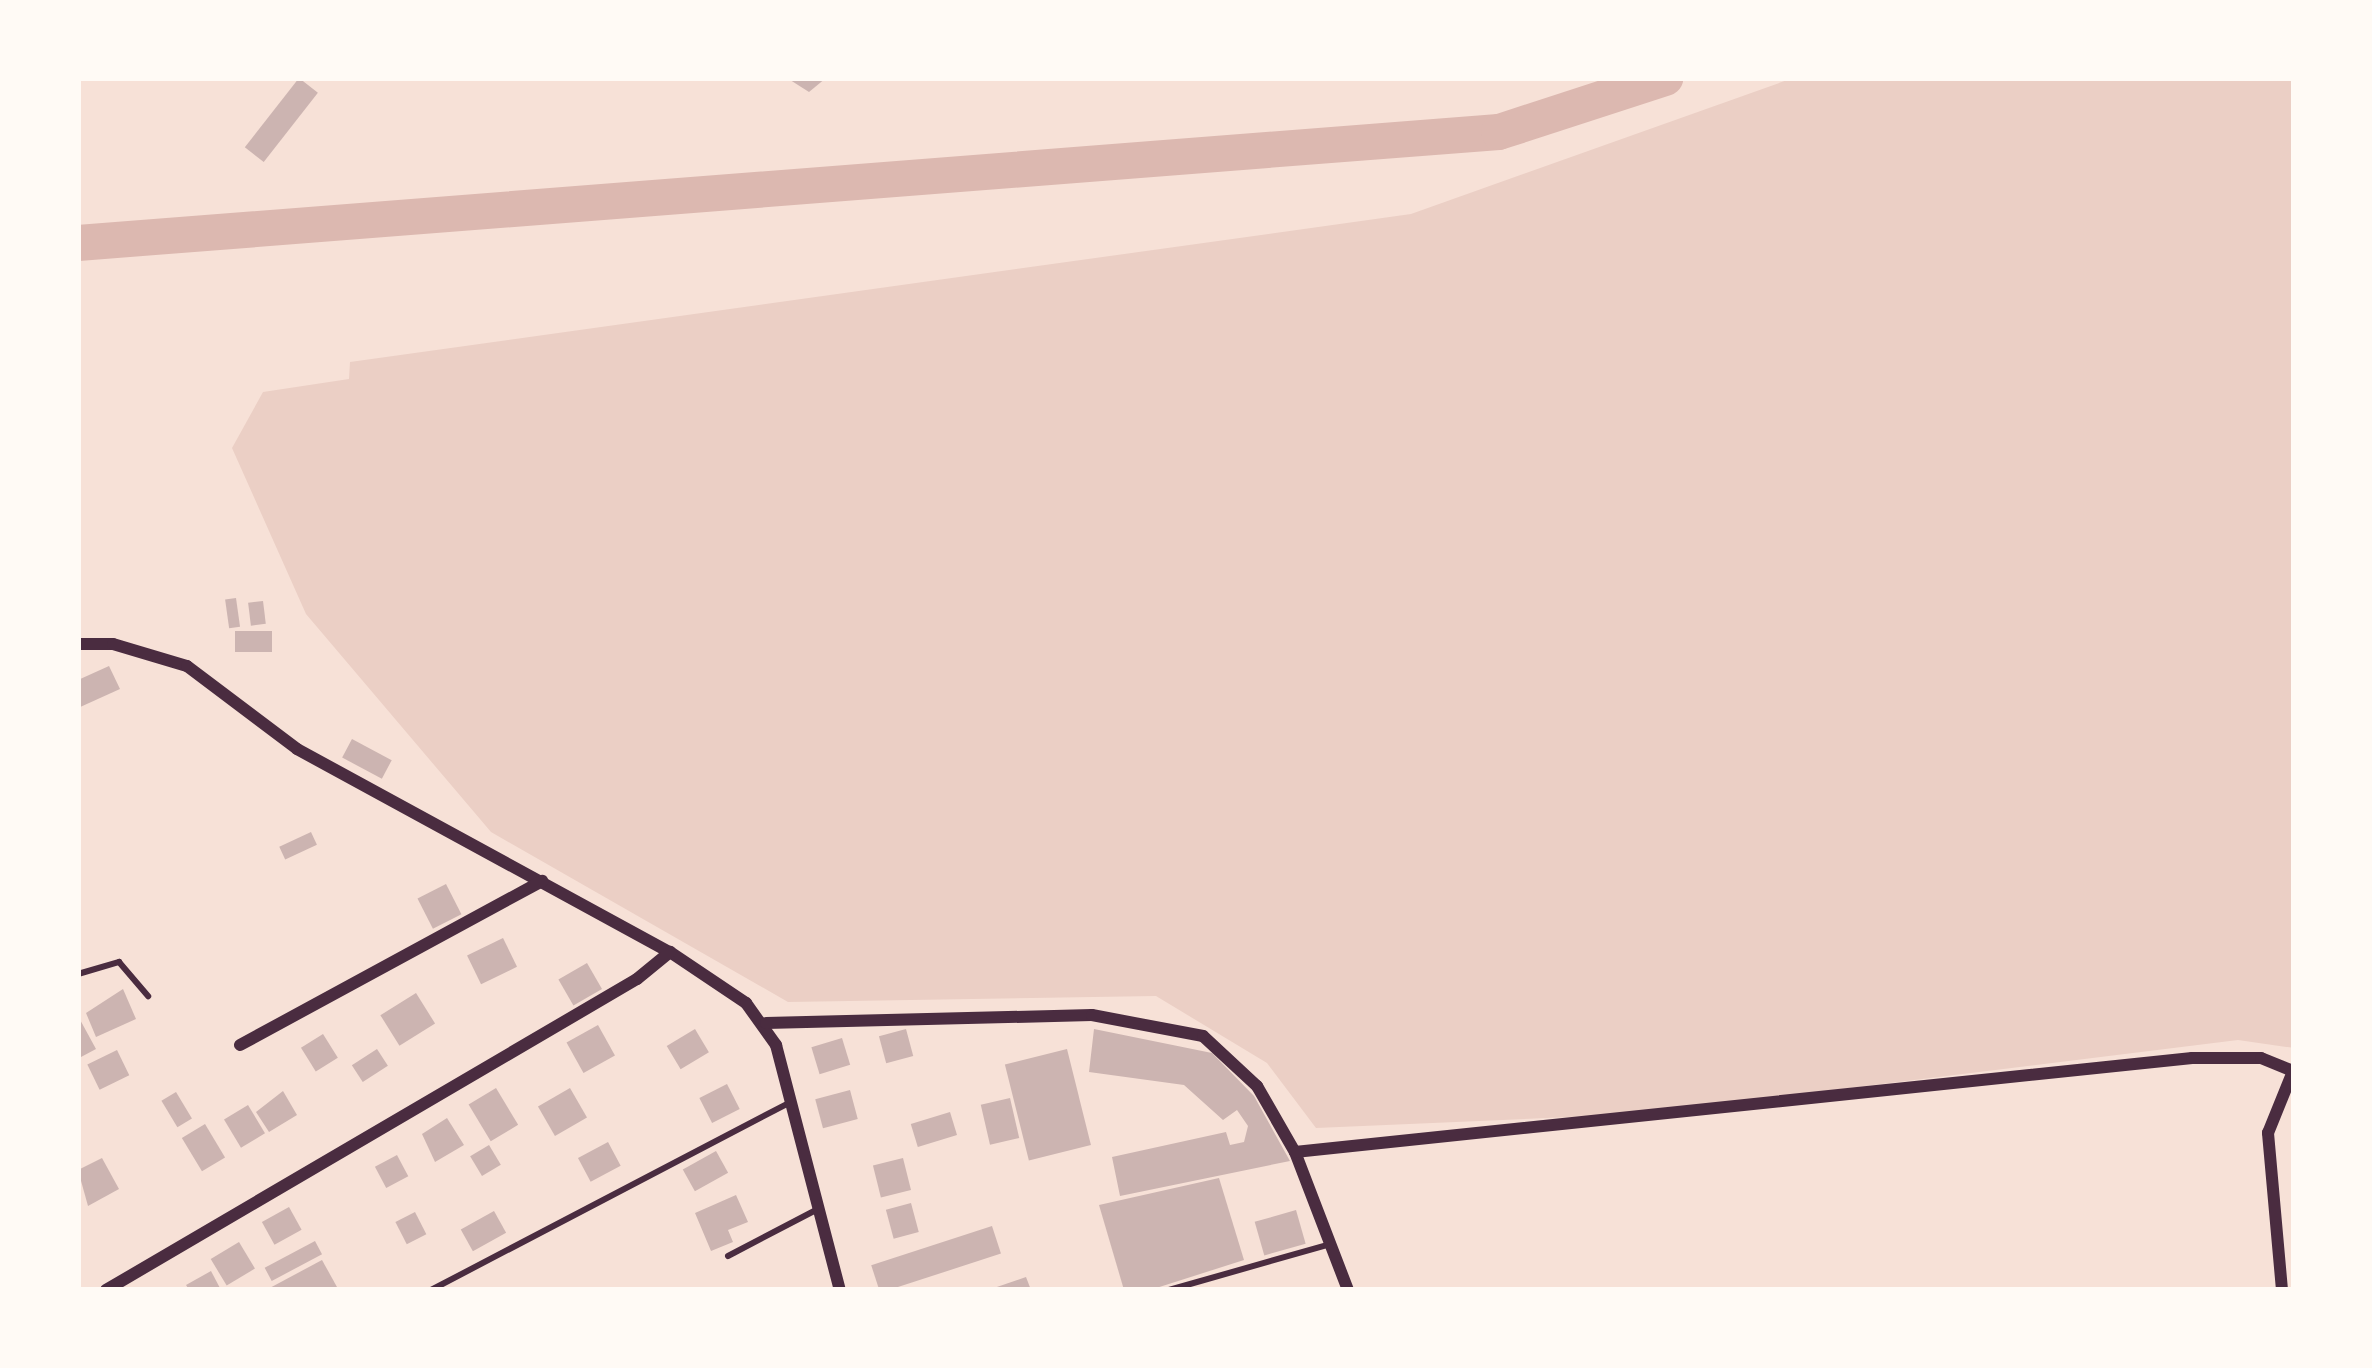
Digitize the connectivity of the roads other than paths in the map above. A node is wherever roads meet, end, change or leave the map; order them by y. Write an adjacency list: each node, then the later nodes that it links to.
1 (78, 644): 2 (street)
2 (542, 881): 3 (street); 7 (street)
3 (670, 952): 6 (street); 14 (street)
4 (78, 974): 5 (lane)
5 (148, 996)
6 (766, 1023): 9 (street); 10 (street)
7 (240, 1045)
8 (2294, 1071): 10 (street); 19 (street)
9 (791, 1102): 11 (street); 15 (lane)
10 (1294, 1153): 12 (street)
11 (818, 1209): 13 (lane); 16 (street)
12 (1330, 1244): 17 (lane); 18 (street)
13 (728, 1256)
14 (106, 1290)
15 (430, 1290)
16 (839, 1290)
17 (1169, 1290)
18 (1348, 1290)
19 (2282, 1290)

